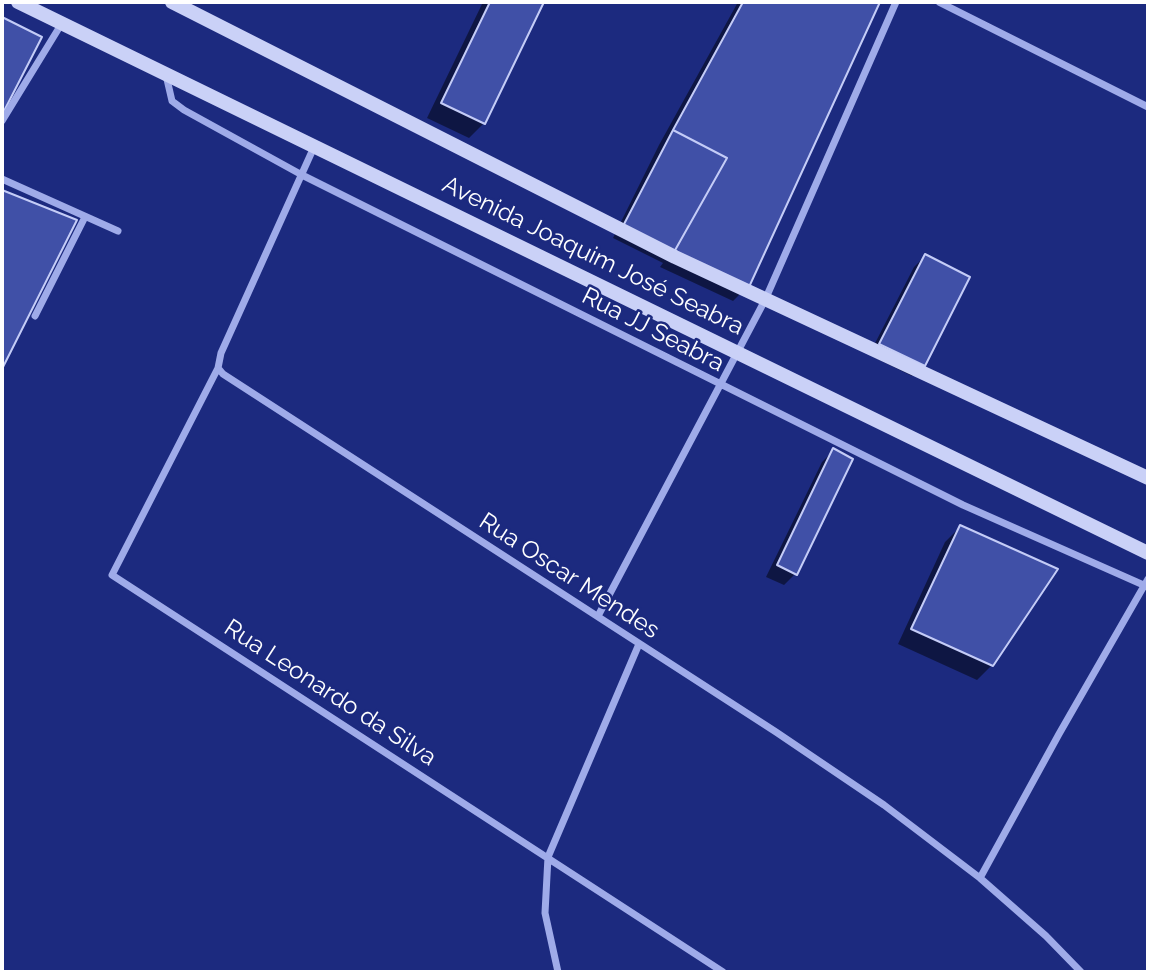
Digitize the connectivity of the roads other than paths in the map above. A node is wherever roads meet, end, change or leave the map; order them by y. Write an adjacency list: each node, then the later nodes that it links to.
1 (172, 2): 14 (main road, Avenida Joaquim José Seabra)
2 (896, 2): 14 (street)
3 (939, 2): 7 (street)
4 (24, 3): 5 (main road, Avenida Joaquim José Seabra)
5 (62, 22): 6 (main road, Avenida Joaquim José Seabra); 8 (street)
6 (166, 75): 9 (main road, Avenida Joaquim José Seabra); 10 (street, Rua JJ Seabra)
7 (1148, 107)
8 (2, 121)
9 (314, 147): 10 (street); 16 (main road, Avenida Joaquim José Seabra)
10 (302, 175): 17 (street); 18 (street, Rua JJ Seabra)
11 (2, 179): 12 (street)
12 (85, 217): 13 (street); 15 (street)
13 (118, 231)
14 (765, 300): 16 (street); 19 (main road, Avenida Joaquim José Seabra)
15 (35, 316)
16 (738, 351): 18 (street); 20 (main road, Avenida Joaquim José Seabra)
17 (218, 368): 22 (street, Rua Oscar Mendes); 24 (street, Rua Leonardo da Silva)
18 (720, 385): 21 (street, Rua JJ Seabra); 22 (street)
19 (1148, 478)
20 (1148, 553)
21 (1147, 584): 25 (street)
22 (598, 616): 23 (street, Rua Oscar Mendes)
23 (639, 644): 24 (street); 25 (street, Rua Oscar Mendes)
24 (548, 857): 26 (street); 27 (street, Rua Leonardo da Silva)
25 (980, 878): 28 (street, Rua Oscar Mendes)
26 (558, 972)
27 (723, 972)
28 (1081, 972)

